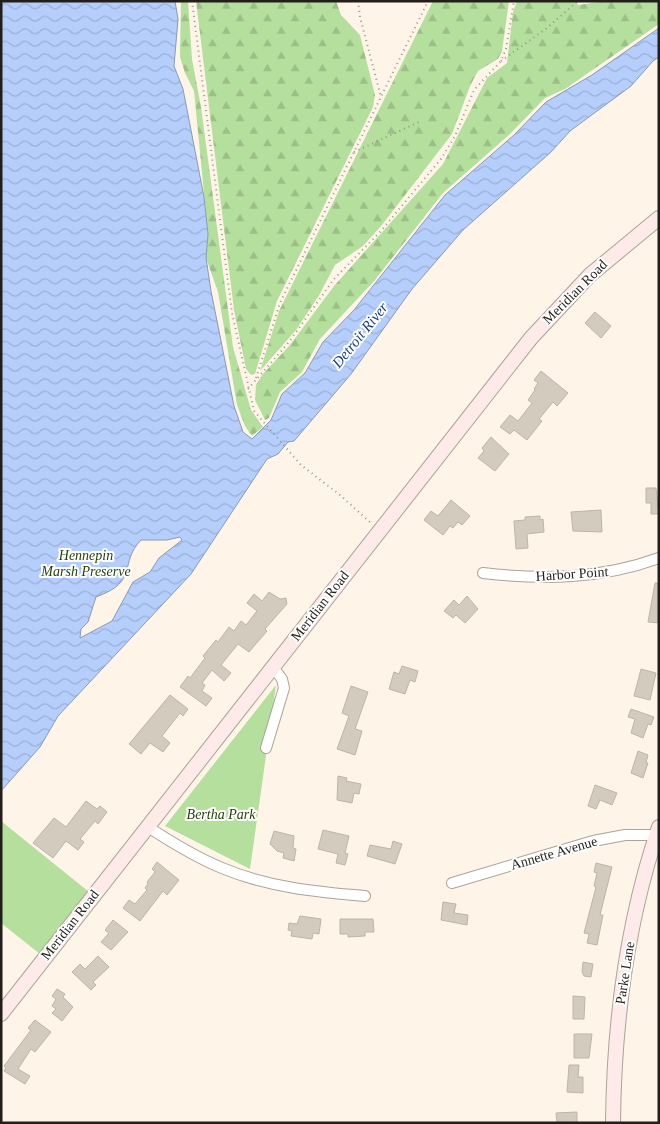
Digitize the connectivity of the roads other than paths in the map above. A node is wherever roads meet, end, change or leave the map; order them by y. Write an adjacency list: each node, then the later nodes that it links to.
1 (659, 218): 4 (street, Meridian Road)
2 (659, 558): 3 (street, Harbor Point)
3 (483, 573)
4 (273, 667): 5 (street); 6 (street, Meridian Road)
5 (266, 748)
6 (148, 827): 9 (street); 10 (street, Meridian Road)
7 (658, 833): 8 (street, Annette Avenue); 11 (street, Parke Lane)
8 (452, 883)
9 (365, 896)
10 (1, 1014)
11 (613, 1123)

